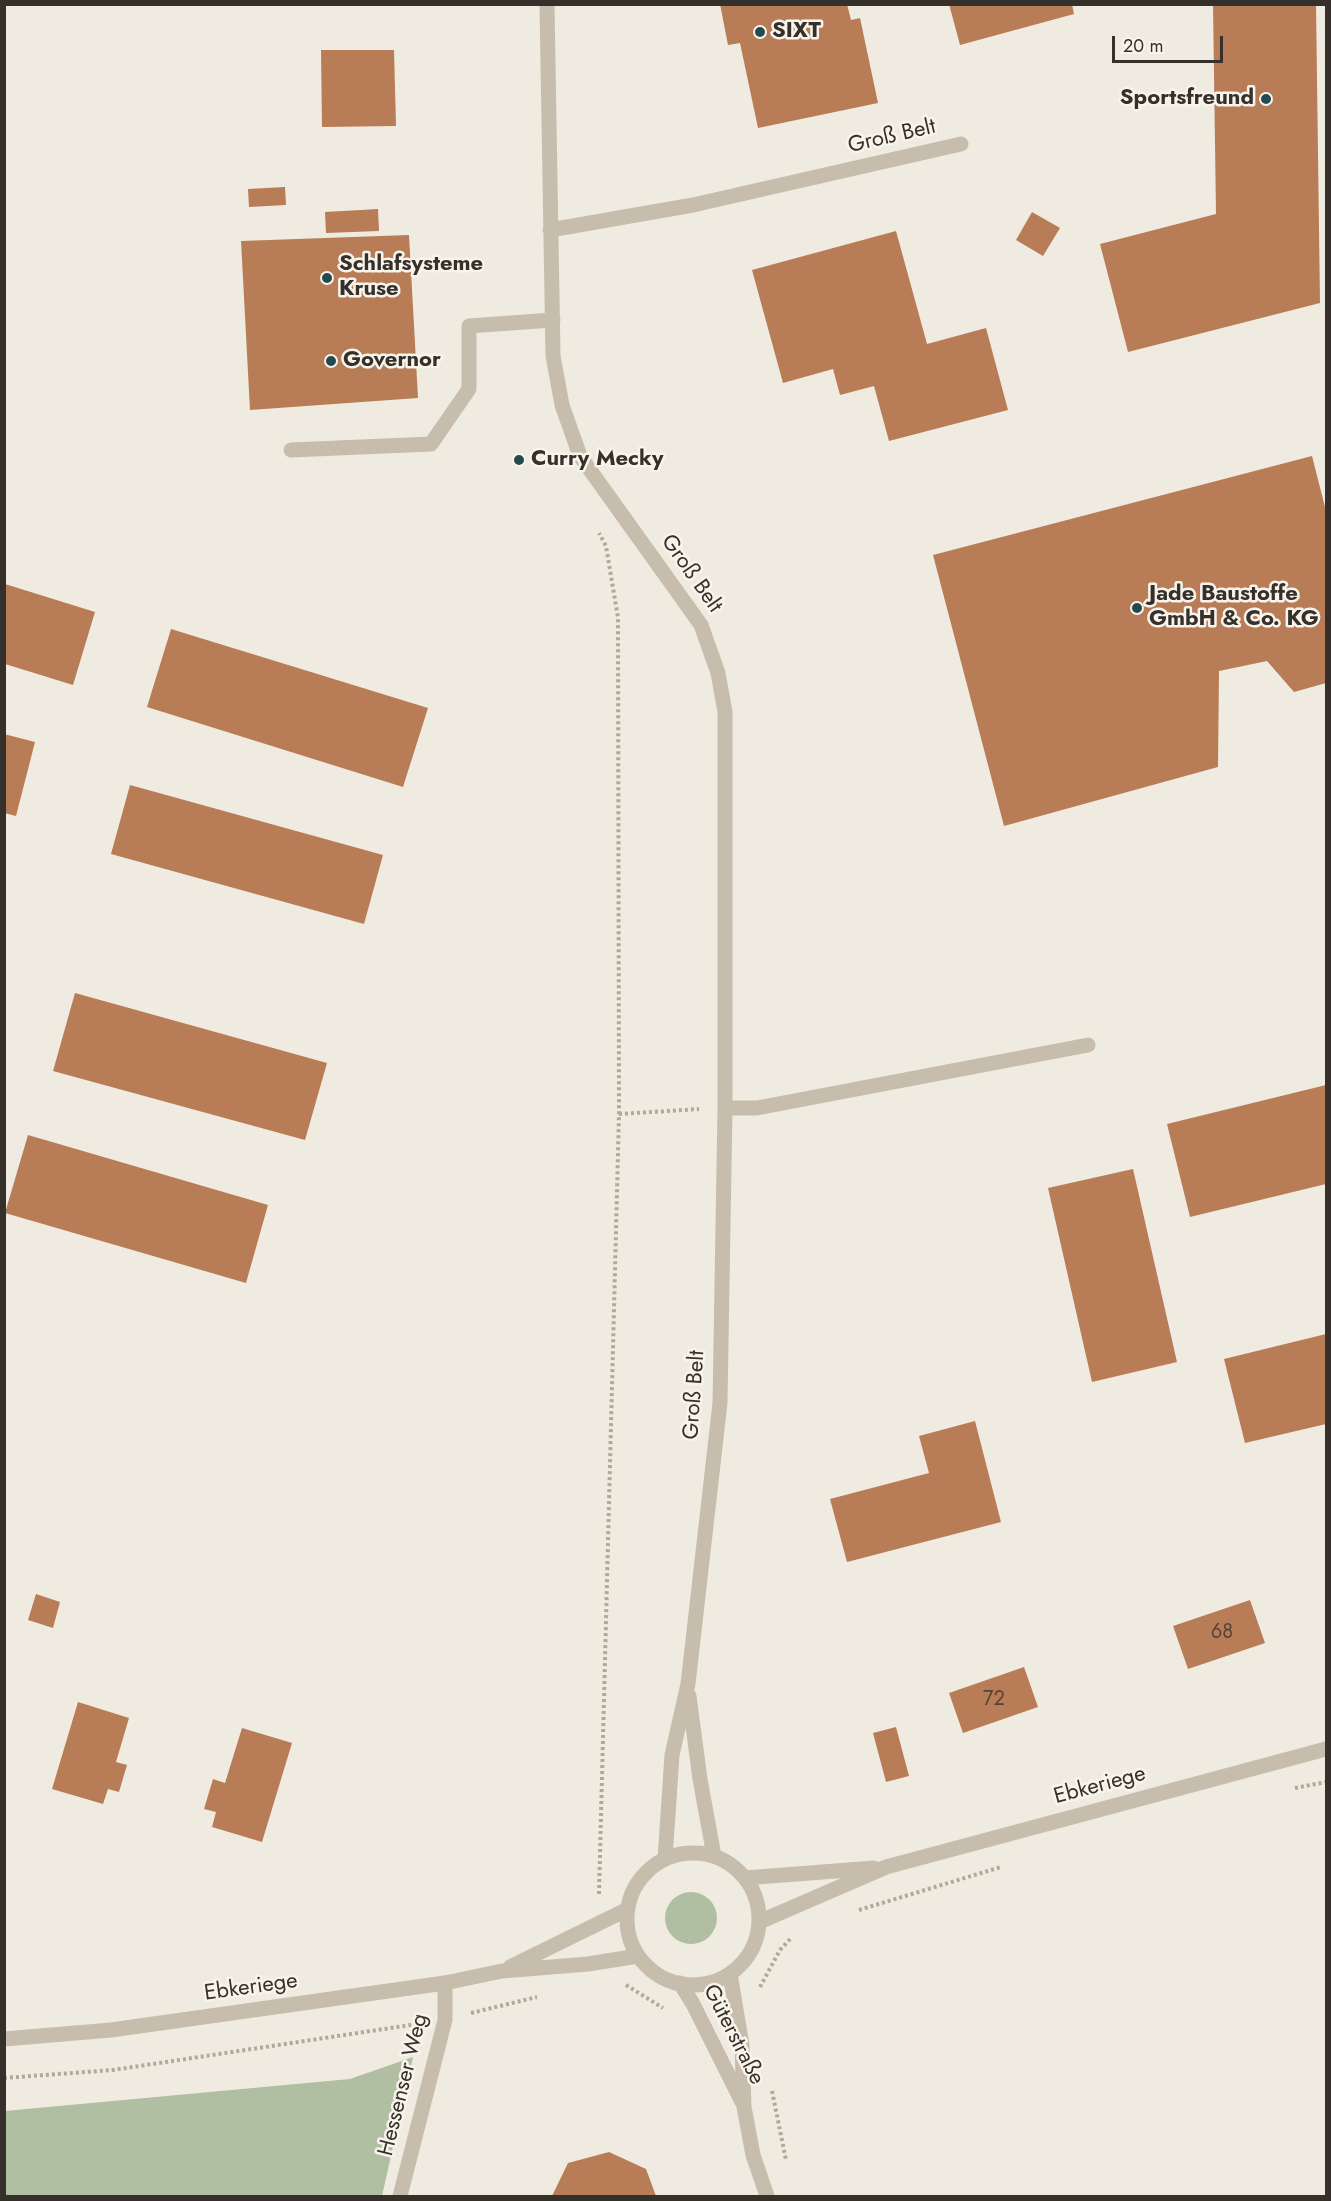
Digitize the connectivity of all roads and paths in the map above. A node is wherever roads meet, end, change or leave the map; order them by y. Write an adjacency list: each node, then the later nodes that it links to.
1 (547, 4): 3 (street, Groß Belt)
2 (961, 144): 3 (street, Groß Belt)
3 (550, 230): 4 (street, Groß Belt)
4 (553, 320): 5 (street); 8 (street, Groß Belt)
5 (291, 450)
6 (595, 525): 9 (path)
7 (1088, 1045): 8 (street)
8 (725, 1108): 9 (path); 10 (street, Groß Belt)
9 (619, 1114): 19 (path)
10 (688, 1684): 14 (street, Groß Belt); 15 (street, Groß Belt)
11 (1326, 1749): 17 (street, Ebkeriege)
12 (1326, 1782): 13 (path)
13 (1287, 1789)
14 (714, 1856): 15 (street); 18 (street)
15 (665, 1859): 20 (street)
16 (1012, 1863): 21 (path)
17 (886, 1868): 18 (street, Ebkeriege); 22 (street, Ebkeriege)
18 (745, 1878): 22 (street)
19 (597, 1898)
20 (628, 1909): 24 (street); 26 (street, Ebkeriege)
21 (859, 1910)
22 (759, 1922): 27 (street)
23 (794, 1935): 30 (path)
24 (638, 1956): 25 (street, Ebkeriege); 29 (street)
25 (588, 1964): 26 (street, Ebkeriege); 32 (path)
26 (502, 1971): 28 (street, Ebkeriege)
27 (730, 1974): 29 (street); 37 (street, Güterstraße)
28 (445, 1983): 33 (street, Hessenser Weg); 34 (street, Ebkeriege)
29 (680, 1983): 37 (street, Güterstraße)
30 (759, 1989)
31 (544, 1996): 33 (path)
32 (665, 2010)
33 (445, 2020): 35 (path); 39 (street, Hessenser Weg)
34 (4, 2038)
35 (4, 2078)
36 (771, 2084): 38 (path)
37 (744, 2107): 40 (street, Güterstraße)
38 (786, 2163)
39 (400, 2196)
40 (766, 2196)

